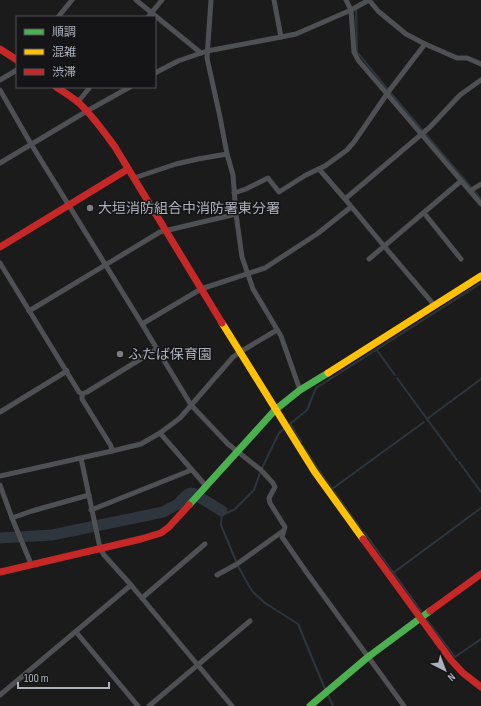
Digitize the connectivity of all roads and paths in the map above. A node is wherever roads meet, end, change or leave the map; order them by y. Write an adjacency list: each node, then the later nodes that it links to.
1 (72, 0): 10 (street)
2 (136, 0): 9 (street)
3 (162, 0): 9 (street)
4 (211, 0): 15 (street)
5 (274, 0): 12 (street)
6 (346, 0): 8 (street)
7 (369, 0): 8 (street); 13 (street)
8 (352, 10): 12 (street); 27 (street)
9 (150, 15)
10 (59, 16)
11 (156, 19): 16 (street)
12 (282, 37): 15 (street)
13 (425, 44): 18 (street); 27 (street)
14 (0, 49): 17 (street)
15 (207, 51): 16 (street); 32 (street)
16 (201, 53): 20 (street)
17 (16, 59)
18 (481, 64)
19 (16, 71): 21 (street)
20 (156, 72)
21 (0, 80)
22 (481, 80): 30 (street)
23 (57, 88): 28 (street)
24 (89, 88): 28 (street)
25 (128, 88): 29 (street)
26 (0, 90): 31 (street)
27 (387, 94): 30 (street); 35 (street)
28 (78, 102): 29 (street)
29 (87, 111): 31 (street); 34 (street)
30 (422, 134): 37 (street); 41 (street)
31 (31, 144): 33 (street); 43 (street)
32 (227, 154): 36 (street); 40 (street)
33 (0, 163)
34 (128, 169): 36 (street); 43 (street)
35 (319, 169): 40 (street); 41 (street)
36 (134, 178): 47 (street)
37 (461, 181): 39 (street); 45 (street)
38 (481, 184): 39 (street)
39 (470, 191): 42 (street)
40 (234, 193): 46 (street)
41 (345, 199): 44 (street)
42 (481, 204)
43 (69, 205): 49 (street); 53 (street)
44 (351, 207): 48 (street); 54 (street)
45 (424, 213): 48 (street); 50 (street)
46 (236, 214): 47 (street); 54 (street)
47 (166, 230): 53 (street); 56 (street)
48 (384, 246): 51 (street); 57 (street)
49 (0, 247)
50 (461, 259)
51 (369, 260)
52 (0, 263): 58 (street)
53 (106, 265): 58 (street); 59 (street)
54 (247, 274): 56 (street); 60 (street)
55 (481, 276): 57 (street)
56 (201, 289): 59 (street); 62 (street)
57 (435, 306): 64 (street)
58 (29, 311): 63 (street)
59 (142, 324): 61 (street)
60 (277, 330): 62 (street); 64 (street)
61 (157, 349): 65 (street); 66 (street)
62 (240, 352): 66 (street); 67 (street)
63 (67, 371): 65 (street); 68 (street)
64 (300, 390): 67 (street)
65 (82, 394): 70 (street)
66 (192, 405): 69 (street); 71 (street)
67 (275, 410): 71 (street); 89 (street)
68 (0, 412)
69 (160, 433): 70 (street); 73 (street)
70 (112, 451): 72 (street)
71 (237, 452): 76 (street); 80 (street)
72 (81, 458): 74 (street); 77 (street)
73 (191, 469): 76 (street); 78 (street)
74 (0, 476)
75 (0, 485): 79 (street)
76 (206, 486): 82 (street)
77 (89, 495): 78 (street); 79 (street)
78 (91, 510): 82 (street)
79 (12, 518): 83 (street)
80 (283, 530): 86 (street); 92 (street)
81 (205, 544): 88 (street)
82 (100, 548): 83 (street); 87 (street)
83 (31, 564): 84 (street)
84 (0, 572)
85 (481, 574): 89 (street)
86 (217, 575)
87 (131, 585): 88 (street); 91 (street)
88 (142, 598): 93 (street)
89 (421, 618): 92 (street); 94 (street)
90 (250, 621): 93 (street)
91 (76, 632): 95 (street); 96 (street)
92 (368, 657): 99 (street); 100 (street)
93 (198, 666): 97 (street); 98 (street)
94 (481, 687)
95 (0, 695)
96 (138, 706)
97 (149, 706)
98 (232, 706)
99 (310, 706)
100 (404, 706)

